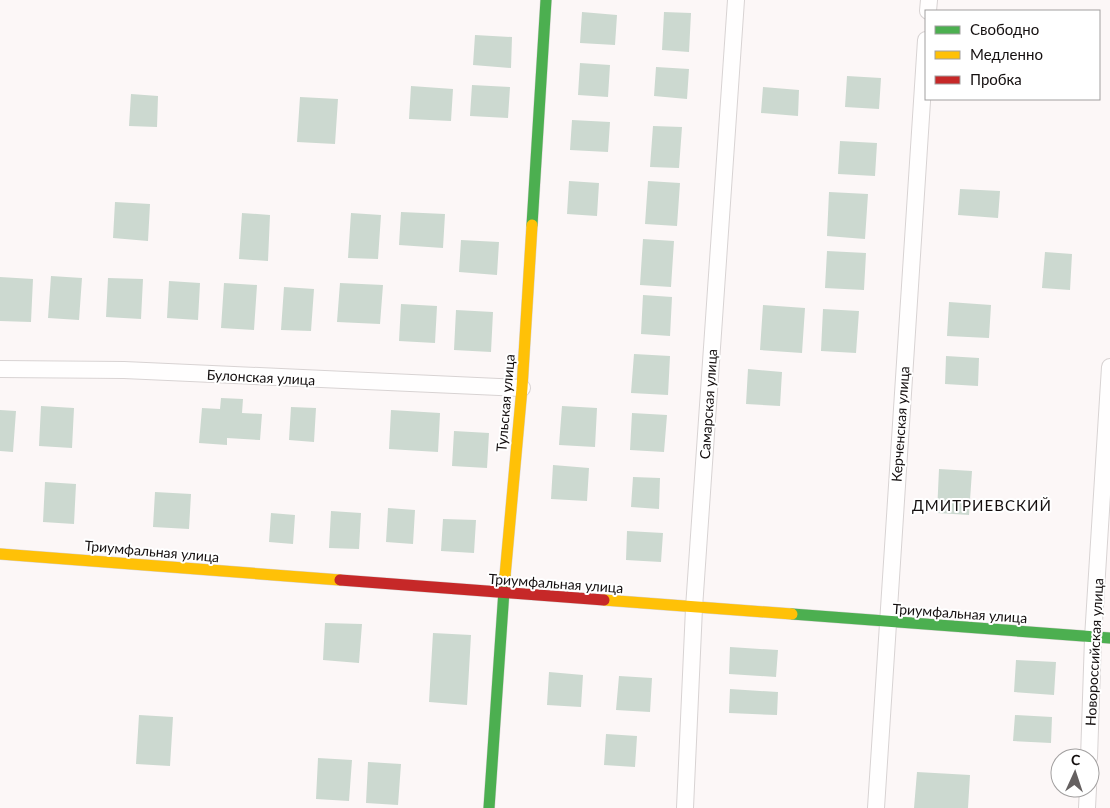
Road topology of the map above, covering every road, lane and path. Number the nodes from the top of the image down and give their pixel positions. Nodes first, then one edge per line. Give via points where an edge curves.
1 (546, 0) edge
2 (736, 0) edge
3 (925, 55) edge
4 (1110, 367) edge
5 (0, 369) edge
6 (522, 388) junction
7 (0, 554) edge
8 (503, 594) junction
9 (694, 608) junction
10 (886, 622) junction
11 (1093, 638) junction
12 (1110, 638) edge
13 (1089, 748) edge
14 (489, 808) edge
15 (685, 808) edge
16 (876, 808) edge

1 - 6 street, Тульская улица
2 - 9 street, Самарская улица
3 - 10 street, Керченская улица
4 - 11 street, Новороссийская улица
5 - 6 street, Булонская улица via 124,370
6 - 8 street, Тульская улица
7 - 8 street, Триумфальная улица
8 - 9 street, Триумфальная улица
8 - 14 street, Тульская улица
9 - 10 street, Триумфальная улица
9 - 15 street, Самарская улица
10 - 11 street, Триумфальная улица
10 - 16 street, Керченская улица
11 - 12 street, Триумфальная улица
11 - 13 street, Новороссийская улица

